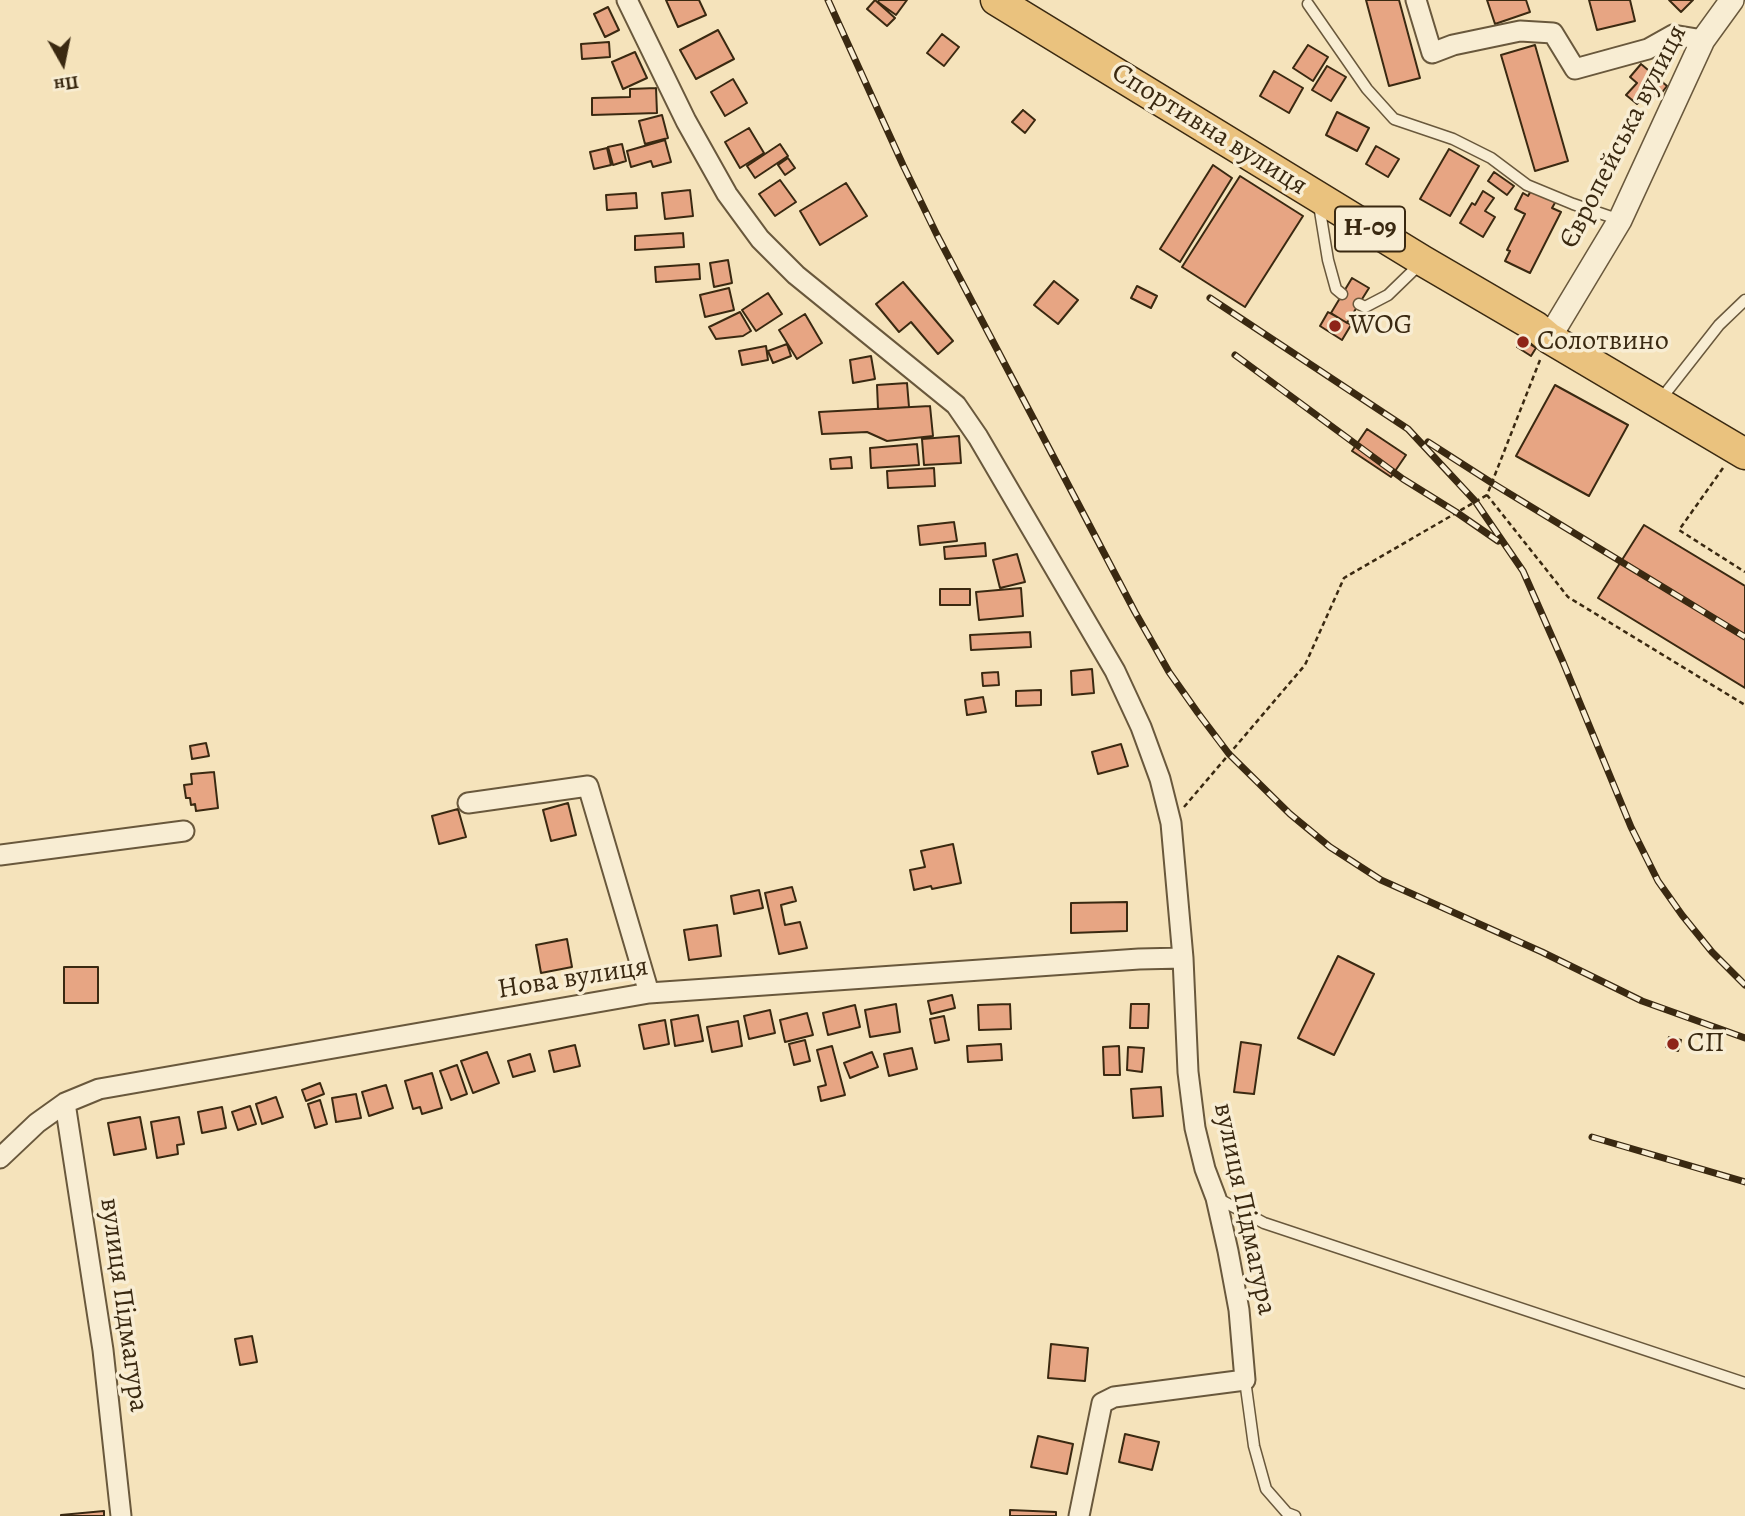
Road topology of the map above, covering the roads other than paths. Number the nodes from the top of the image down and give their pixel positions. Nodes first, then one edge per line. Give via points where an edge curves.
1 (627, 0) edge
2 (996, 0) edge
3 (1416, 0) edge
4 (1732, 0) edge
5 (1308, 4) dead end
6 (1703, 40) junction
7 (1318, 197) junction
8 (1620, 220) junction
9 (1423, 261) junction
10 (1342, 294) dead end
11 (1745, 300) edge
12 (1359, 304) dead end
13 (1549, 338) junction
14 (1658, 402) junction
15 (1741, 452) edge
16 (468, 803) dead end
17 (184, 831) dead end
18 (0, 855) edge
19 (1183, 958) junction
20 (649, 993) junction
21 (65, 1103) junction
22 (0, 1158) edge
23 (1216, 1198) junction
24 (1245, 1380) junction
25 (1745, 1383) edge
26 (121, 1516) edge
27 (1079, 1516) edge
28 (1295, 1516) edge

1 - 19 street, вулиця Підмагура via 727,194 760,239 796,275 956,405 1115,671 1141,727 1171,823
2 - 7 main road, Спортивна вулиця / Н-09
3 - 6 street via 1432,52 1520,32 1553,33 1575,69 1648,49 1673,34
4 - 6 street, Європейська вулиця
5 - 8 lane via 1367,89 1394,119 1453,139 1491,158 1528,185
6 - 8 street, Європейська вулиця
7 - 9 main road, Спортивна вулиця / Н-09
7 - 10 lane via 1328,260 1336,289
8 - 13 street, Європейська вулиця
9 - 12 lane via 1388,295 1365,307
9 - 13 main road, Спортивна вулиця / Н-09
11 - 14 lane via 1719,325
13 - 14 main road, Спортивна вулиця / Н-09
14 - 15 main road, Спортивна вулиця / Н-09
16 - 20 street via 589,786
17 - 18 street
19 - 20 street, Нова вулиця
19 - 23 street, вулиця Підмагура via 1195,1128
20 - 21 street, Нова вулиця via 99,1089
21 - 22 street, Нова вулиця
21 - 26 street, вулиця Підмагура via 103,1350
23 - 24 street, вулиця Підмагура via 1239,1310
23 - 25 lane via 1264,1223
24 - 27 street via 1114,1397 1102,1403
24 - 28 lane via 1254,1446 1266,1489

